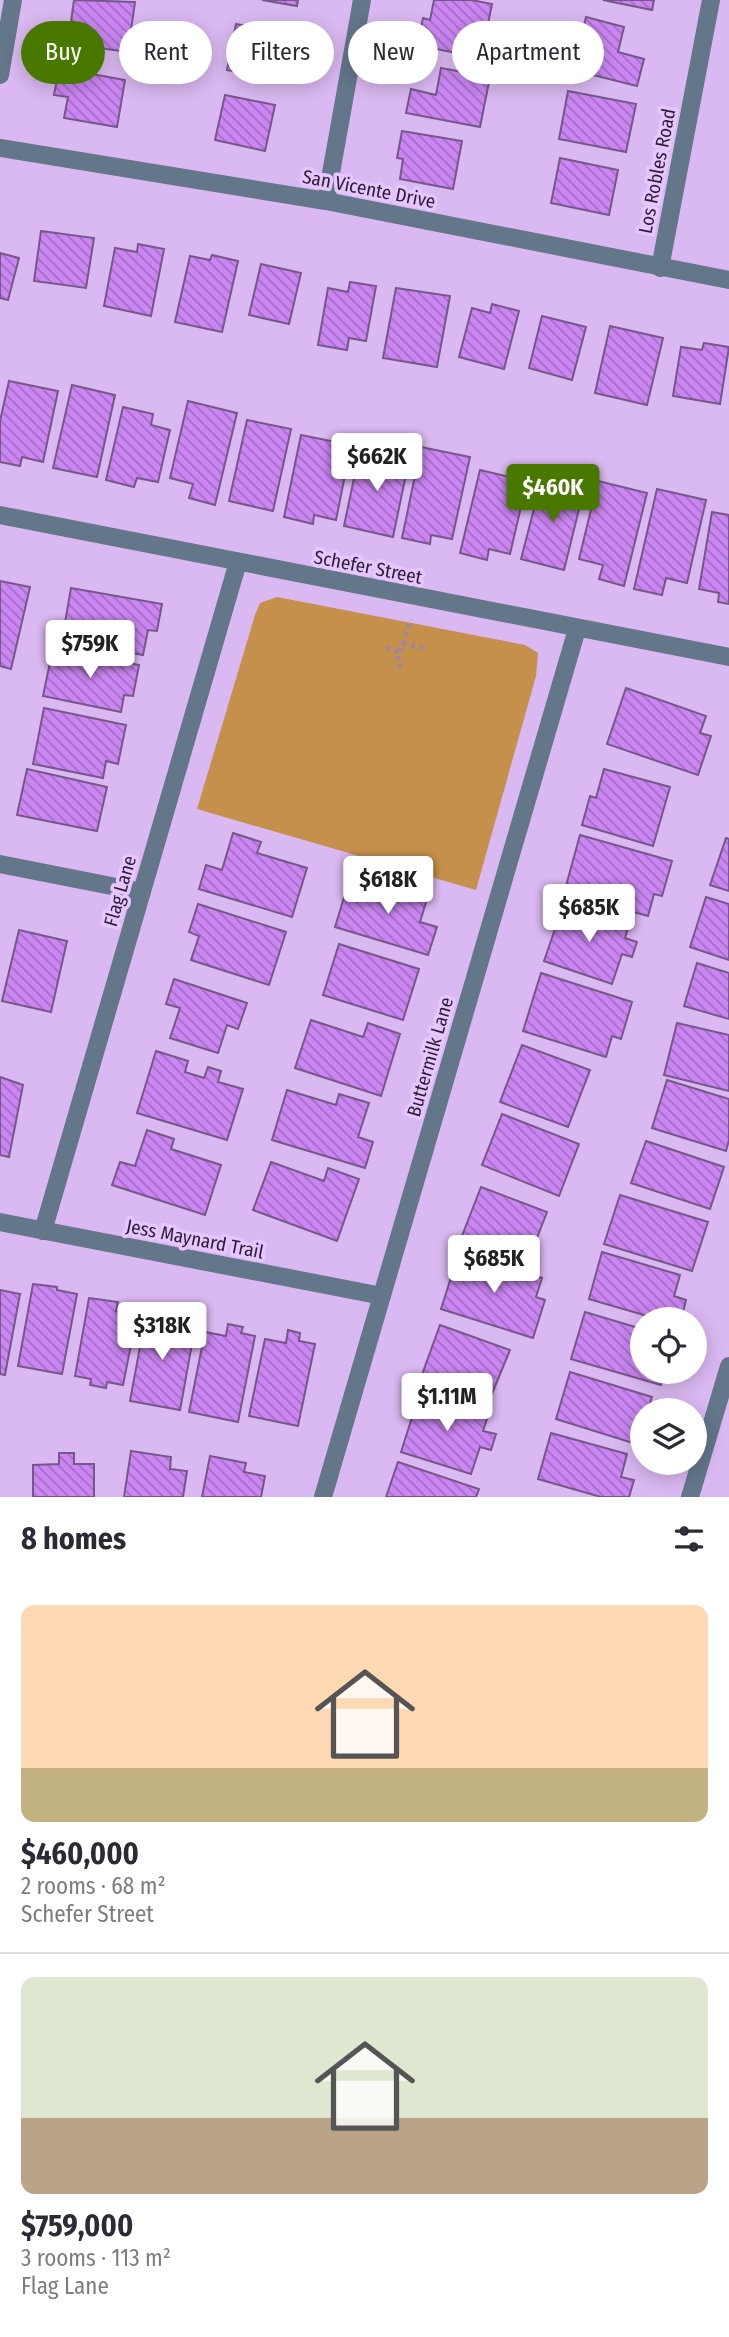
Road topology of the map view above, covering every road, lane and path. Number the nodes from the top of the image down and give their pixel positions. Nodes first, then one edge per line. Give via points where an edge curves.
1 (13, 0) edge
2 (362, 0) edge
3 (711, 0) edge
4 (0, 75) edge
5 (0, 148) edge
6 (326, 201) junction
7 (660, 268) junction
8 (729, 280) edge
9 (0, 515) edge
10 (238, 562) junction
11 (411, 618) dead end
12 (577, 629) junction
13 (403, 643) junction
14 (387, 648) dead end
15 (428, 649) dead end
16 (400, 652) junction
17 (729, 657) edge
18 (400, 668) dead end
19 (0, 864) edge
20 (142, 892) junction
21 (0, 1222) edge
22 (43, 1231) junction
23 (382, 1296) junction
24 (729, 1366) edge
25 (323, 1497) edge
26 (690, 1497) edge

1 - 4 street
2 - 6 street
3 - 7 street, Los Robles Road
5 - 6 street, San Vicente Drive
6 - 7 street, San Vicente Drive
7 - 8 street, San Vicente Drive
9 - 10 street, Schefer Street
10 - 12 street, Schefer Street
10 - 20 street, Flag Lane
11 - 13 path
12 - 17 street, Schefer Street
12 - 23 street, Buttermilk Lane
13 - 15 path
13 - 16 path
14 - 16 path
16 - 18 path
19 - 20 street
20 - 22 street, Flag Lane
21 - 22 street, Jess Maynard Trail
22 - 23 street, Jess Maynard Trail
23 - 25 street, Buttermilk Lane
24 - 26 street

